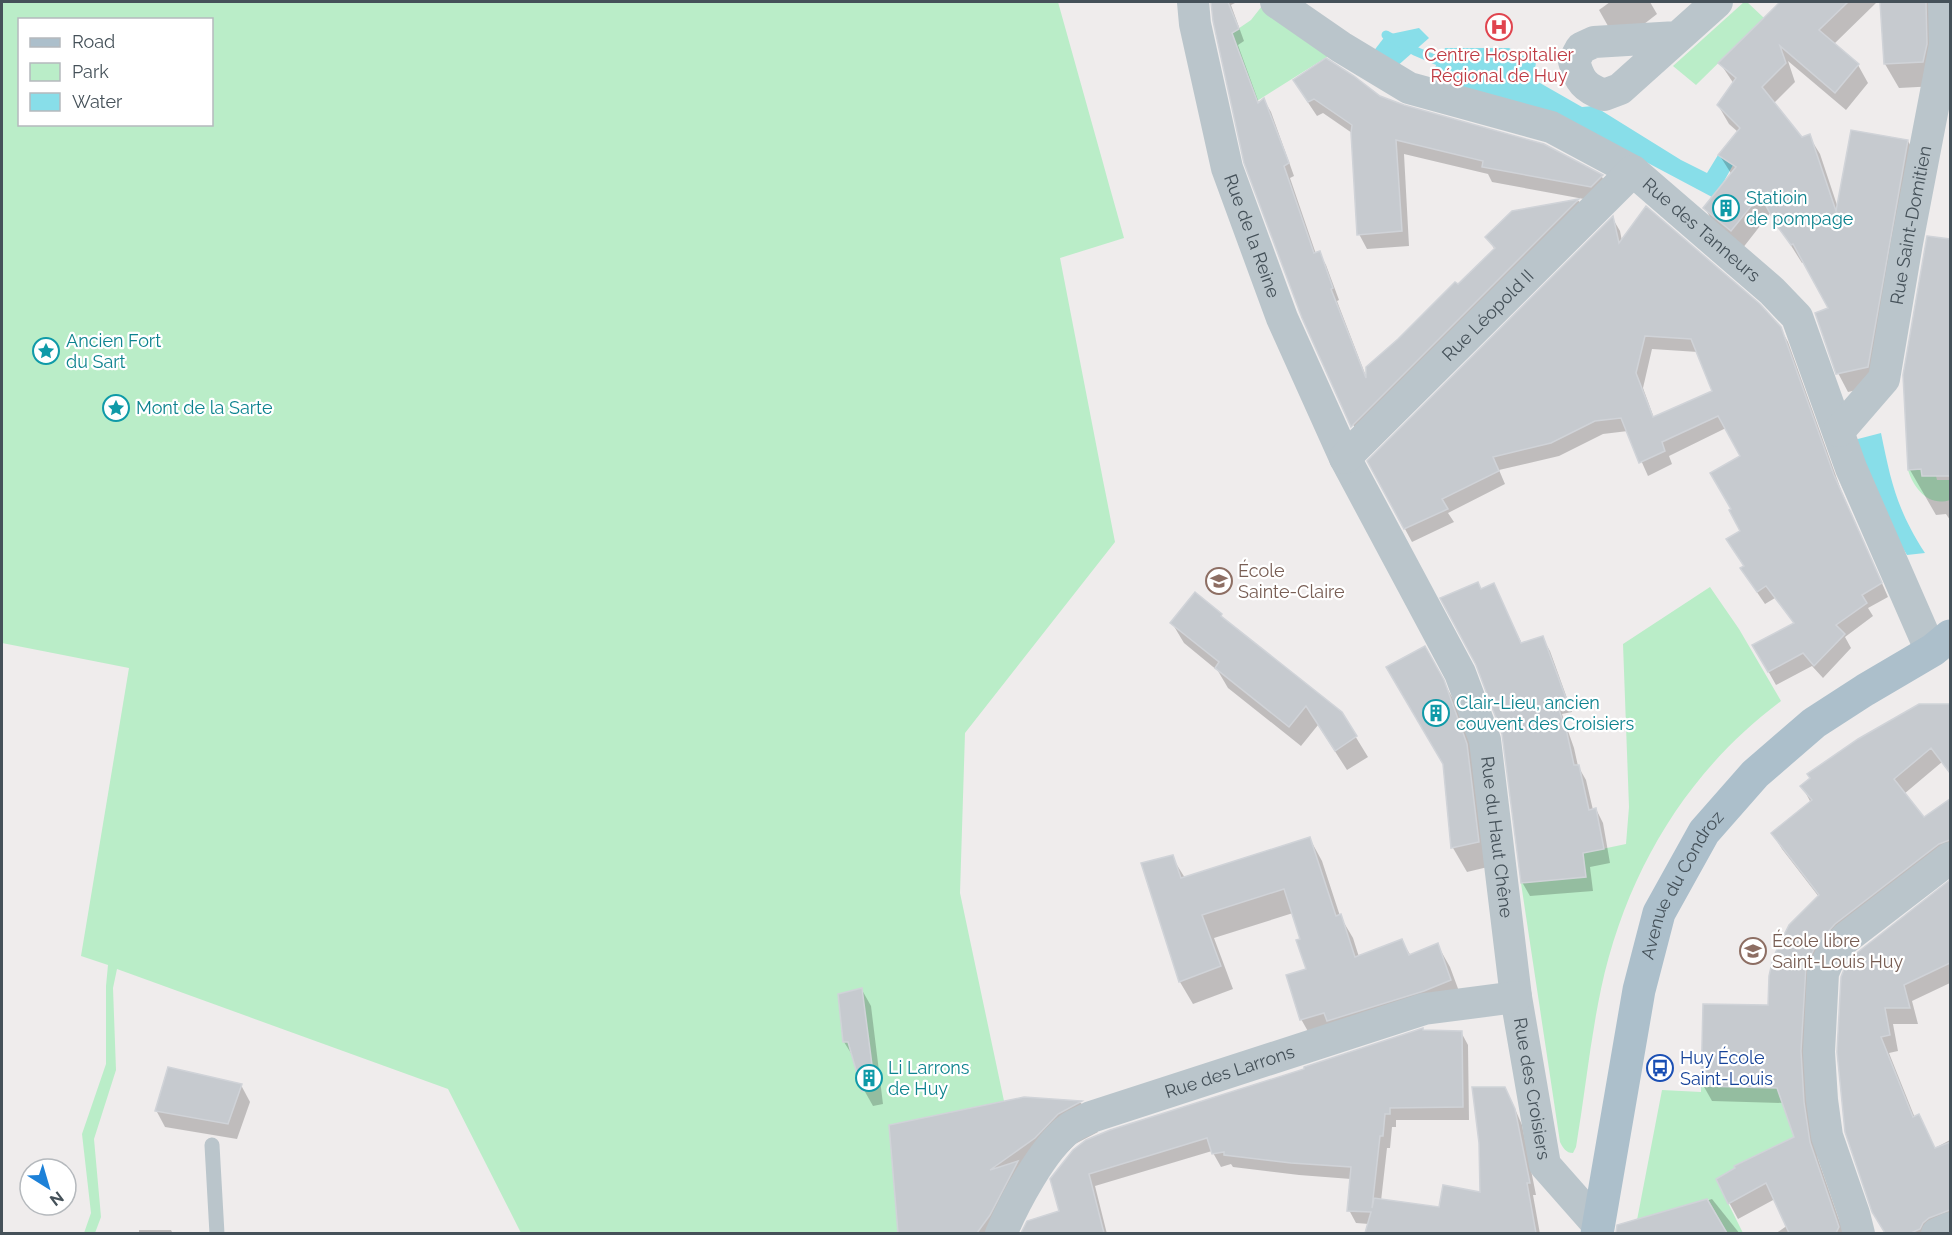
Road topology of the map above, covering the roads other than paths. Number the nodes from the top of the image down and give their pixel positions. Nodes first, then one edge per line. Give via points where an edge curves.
1 (1192, 2) edge
2 (1276, 2) edge
3 (1717, 2) edge
4 (1944, 2) edge
5 (1677, 37) dead end
6 (1633, 171) junction
7 (1839, 431) junction
8 (1345, 458) junction
9 (1944, 646) edge
10 (1950, 858) edge
11 (1516, 997) junction
12 (212, 1145) dead end
13 (1950, 1228) edge
14 (1598, 1229) edge
15 (217, 1233) edge
16 (1001, 1233) edge
17 (1859, 1233) edge
18 (1937, 1233) edge

1 - 8 street, Rue de la Reine via 1227,168 1282,318
2 - 6 street, Rue des Tanneurs via 1409,88 1551,127
3 - 5 street
4 - 7 street, Rue Saint-Domitien via 1945,45 1884,379
6 - 7 street, Rue des Tanneurs via 1742,264 1797,317
6 - 8 street, Rue Léopold II
7 - 9 street, Rue des Tanneurs via 1851,468 1927,642
8 - 11 street, Rue du Haut Chêne via 1460,673 1485,740
9 - 14 main road, Avenue du Condroz via 1814,723 1755,774 1704,832 1659,913 1653,935 1639,990
10 - 17 street via 1846,938 1832,952 1823,974 1819,1052 1827,1136
11 - 14 street, Rue des Croisiers via 1545,1165
11 - 16 street, Rue des Larrons via 1424,1009 1091,1117 1069,1129 1049,1151 1012,1208
12 - 15 lane
13 - 18 street

